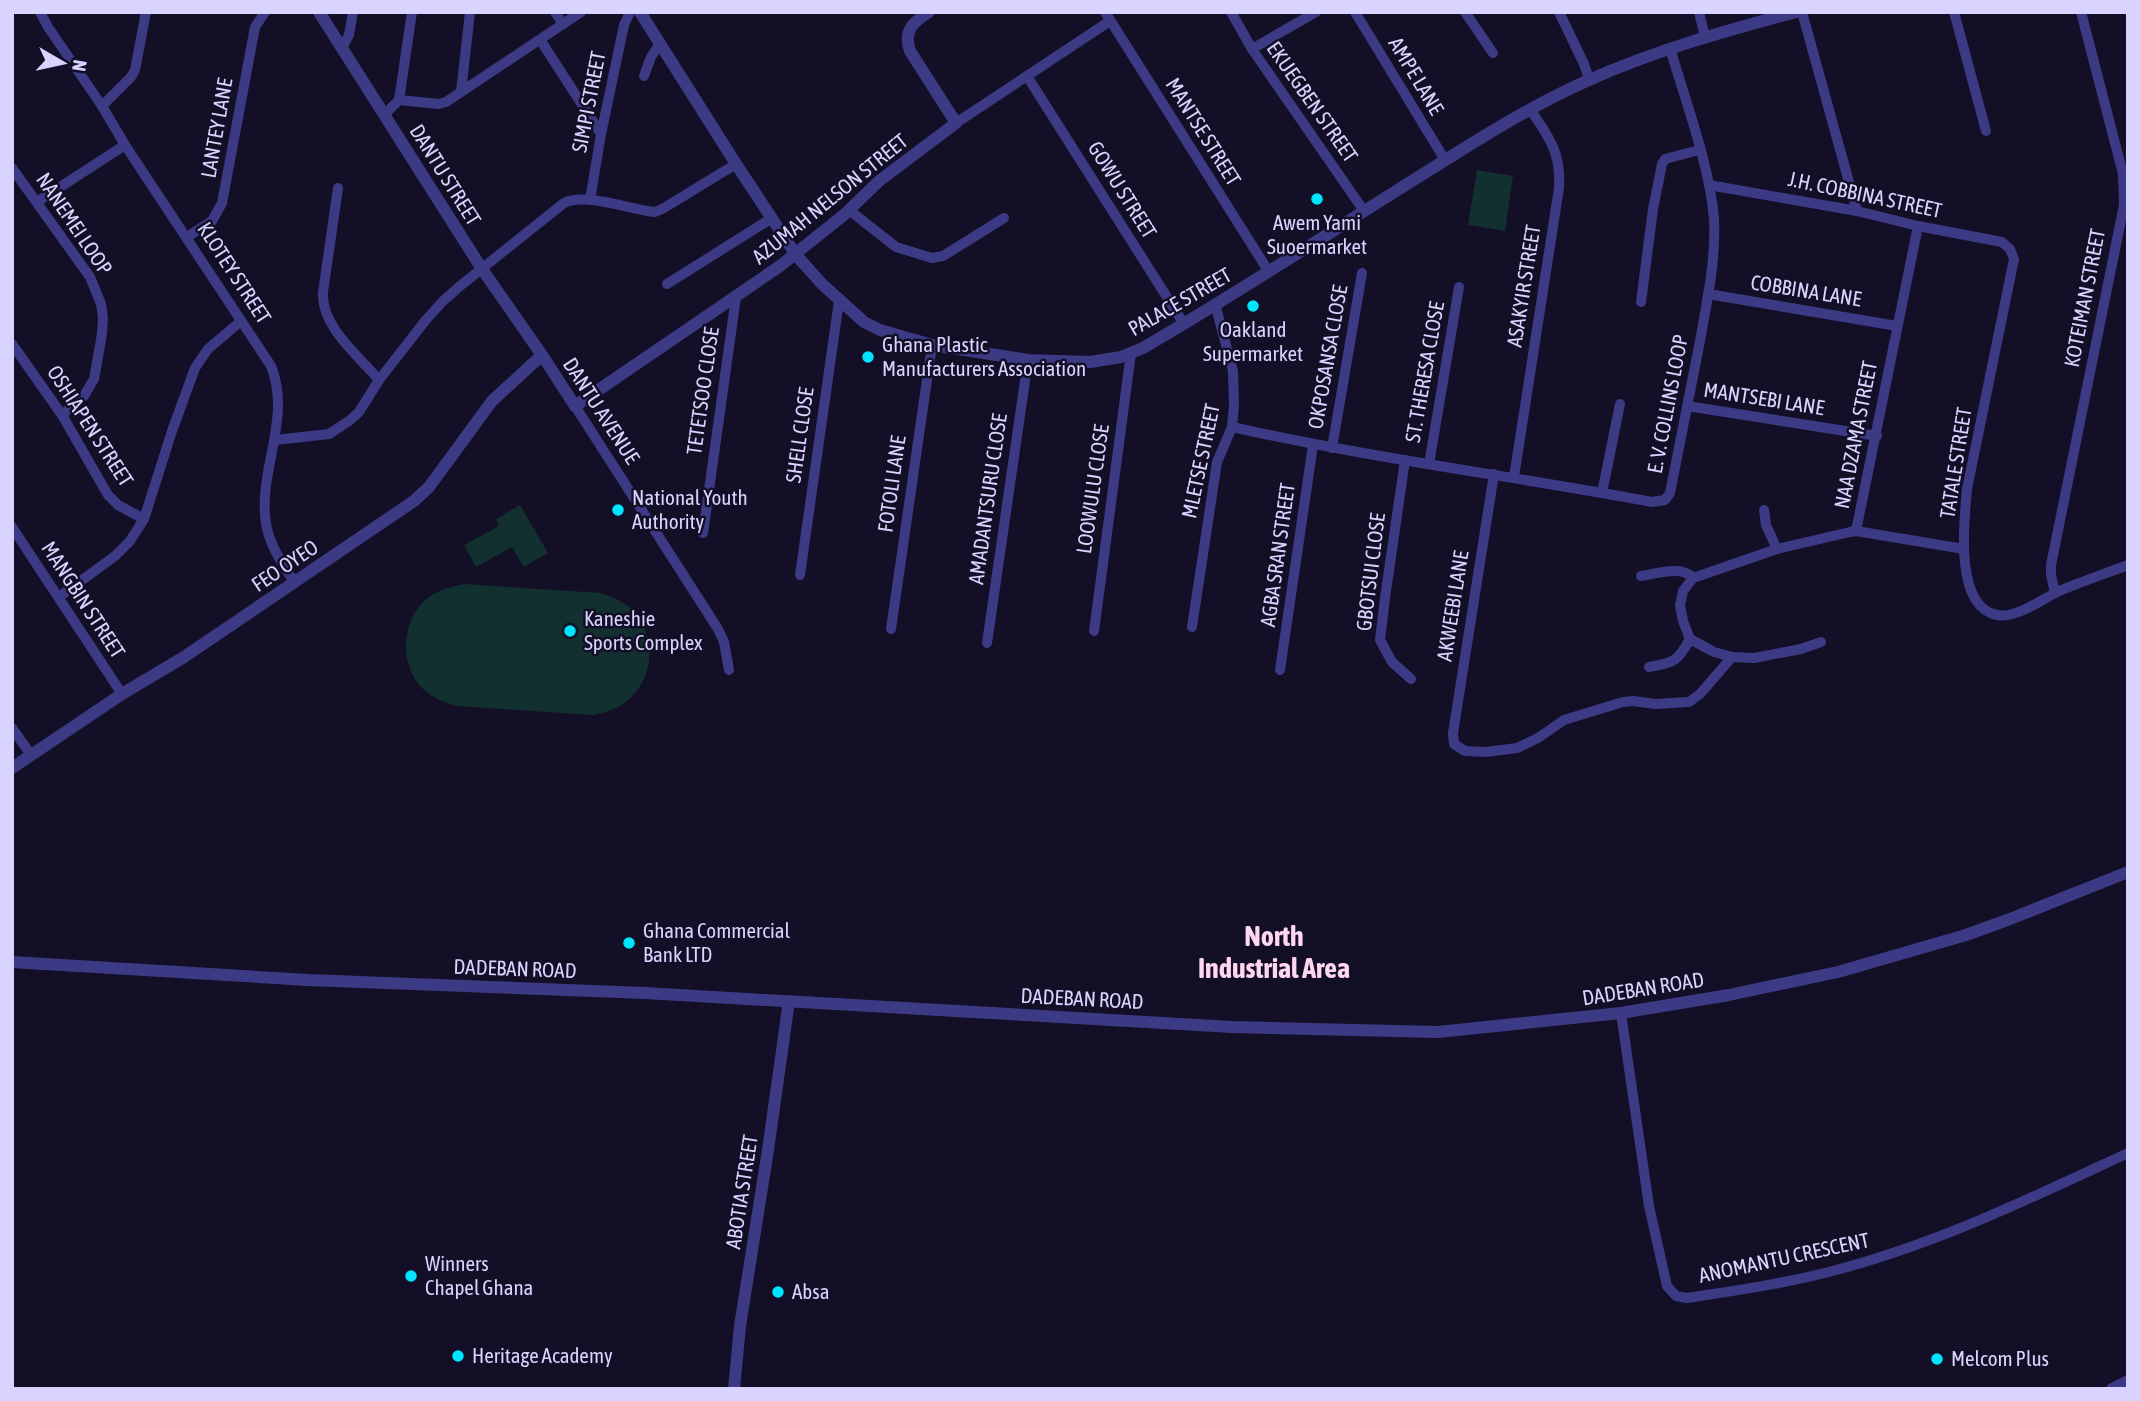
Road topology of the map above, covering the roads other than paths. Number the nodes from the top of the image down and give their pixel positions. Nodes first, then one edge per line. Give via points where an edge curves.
1 (40, 12) edge
2 (146, 12) edge
3 (265, 12) edge
4 (319, 12) edge
5 (353, 12) edge
6 (412, 12) edge
7 (470, 12) edge
8 (555, 12) edge
9 (581, 12) edge
10 (630, 12) edge
11 (640, 12) edge
12 (929, 12) edge
13 (1231, 12) edge
14 (1316, 12) edge
15 (1355, 12) edge
16 (1465, 12) edge
17 (1559, 12) edge
18 (1699, 12) edge
19 (1796, 12) edge
20 (1802, 12) edge
21 (1954, 12) edge
22 (2081, 12) edge
23 (915, 16) edge
24 (1107, 17) edge
25 (563, 24) junction
26 (1705, 37) junction
27 (541, 41) junction
28 (660, 44) junction
29 (342, 48) junction
30 (1670, 48) junction
31 (1252, 49) junction
32 (1493, 53) dead end
33 (644, 76) dead end
34 (1027, 76) junction
35 (1589, 79) junction
36 (461, 92) junction
37 (399, 100) junction
38 (102, 106) junction
39 (1530, 109) junction
40 (384, 115) junction
41 (956, 123) junction
42 (1986, 131) dead end
43 (601, 134) junction
44 (125, 145) junction
45 (1699, 150) junction
46 (1445, 160) junction
47 (736, 164) junction
48 (12, 168) edge
49 (1709, 185) junction
50 (338, 188) dead end
51 (590, 200) junction
52 (37, 202) junction
53 (849, 210) junction
54 (1364, 211) junction
55 (1857, 211) junction
56 (772, 218) junction
57 (1004, 218) dead end
58 (1919, 226) junction
59 (187, 237) junction
60 (2010, 249) joint
61 (796, 255) junction
62 (482, 269) junction
63 (1269, 272) junction
64 (1362, 273) dead end
65 (667, 284) dead end
66 (1459, 287) dead end
67 (1708, 295) junction
68 (736, 297) junction
69 (839, 301) junction
70 (1642, 302) dead end
71 (1215, 304) junction
72 (241, 321) junction
73 (1184, 324) junction
74 (1897, 326) junction
75 (12, 344) edge
76 (932, 345) junction
77 (1131, 353) junction
78 (542, 355) junction
79 (1028, 360) junction
80 (379, 380) junction
81 (1620, 404) dead end
82 (575, 406) junction
83 (1687, 406) junction
84 (62, 415) junction
85 (1232, 427) junction
86 (1877, 436) junction
87 (275, 440) junction
88 (1314, 445) junction
89 (1332, 448) junction
90 (1405, 460) junction
91 (1429, 464) junction
92 (1494, 474) junction
93 (1514, 477) junction
94 (1602, 493) junction
95 (1764, 510) dead end
96 (144, 519) junction
97 (12, 527) edge
98 (1856, 531) junction
99 (703, 533) dead end
100 (1777, 549) junction
101 (1964, 550) junction
102 (2128, 565) edge
103 (800, 575) dead end
104 (1641, 576) dead end
105 (1693, 578) junction
106 (295, 583) junction
107 (2055, 593) junction
108 (59, 597) junction
109 (1192, 627) dead end
110 (891, 629) dead end
111 (1094, 631) dead end
112 (1690, 639) junction
113 (1821, 642) dead end
114 (987, 643) dead end
115 (1732, 657) junction
116 (1649, 667) dead end
117 (729, 670) dead end
118 (1280, 670) dead end
119 (1411, 679) dead end
120 (122, 694) junction
121 (12, 728) edge
122 (31, 755) junction
123 (12, 768) edge
124 (2128, 872) edge
125 (12, 962) edge
126 (789, 1001) junction
127 (1621, 1013) junction
128 (2128, 1153) edge
129 (2128, 1381) edge
130 (734, 1389) edge
131 (2112, 1389) edge

1 - 38 street, KLOTEY STREET
2 - 38 street via 135,70
3 - 59 street, LANTEY LANE via 255,27 222,203 212,221
4 - 29 street, DANTU STREET
5 - 29 street
6 - 37 street
7 - 36 street
8 - 25 street
9 - 25 street
10 - 43 street, SIMPI STREET
11 - 28 street, PALACE STREET
12 - 23 street
13 - 31 street, EKUEGBEN STREET
14 - 31 street
15 - 46 street, AMPE LANE
16 - 32 street
17 - 35 street
18 - 26 street
19 - 26 street, PALACE STREET
20 - 55 street
21 - 42 street
22 - 107 street, KOTEIMAN STREET via 2125,189 2051,565
23 - 41 street via 908,32 909,51
24 - 34 street, AZUMAH NELSON STREET
24 - 63 street, MANTSE STREET
25 - 27 street
26 - 30 street, PALACE STREET
27 - 36 street
27 - 43 street
28 - 33 street
28 - 47 street, PALACE STREET
29 - 40 street, DANTU STREET
30 - 35 street, PALACE STREET
30 - 45 street, E. V. COLLINS LOOP
31 - 54 street, EKUEGBEN STREET
34 - 41 street, AZUMAH NELSON STREET
34 - 73 street, GOWU STREET
35 - 39 street, PALACE STREET
36 - 37 street via 441,104
37 - 40 street
38 - 44 street, KLOTEY STREET
39 - 46 street, PALACE STREET
39 - 93 street, ASAKYIR STREET via 1555,147 1560,169
40 - 62 street, DANTU STREET
41 - 53 street, AZUMAH NELSON STREET via 879,181
43 - 51 street, SIMPI STREET
44 - 52 street
44 - 59 street, KLOTEY STREET
45 - 49 street, E. V. COLLINS LOOP
45 - 70 street via 1671,156 1662,164
46 - 54 street, PALACE STREET
47 - 51 street via 658,211
47 - 56 street, PALACE STREET
48 - 52 street, NANEMEI LOOP
49 - 55 street, J.H. COBBINA STREET
49 - 67 street, E. V. COLLINS LOOP via 1714,244
50 - 80 street via 324,309 330,324
51 - 62 street via 564,203
52 - 84 street, NANEMEI LOOP via 90,277 102,311 94,379 84,396
53 - 57 street via 892,244 935,258
53 - 61 street, AZUMAH NELSON STREET
54 - 63 street, PALACE STREET
55 - 58 street, J.H. COBBINA STREET
56 - 61 street, PALACE STREET
56 - 65 street
58 - 60 street, J.H. COBBINA STREET via 2002,242
58 - 74 street, NAA DZAMA STREET
59 - 72 street, KLOTEY STREET
60 - 101 street, TATALE STREET via 2014,259 1967,489
61 - 68 street, AZUMAH NELSON STREET
61 - 69 street, PALACE STREET
62 - 78 street, DANTU STREET
62 - 80 street via 425,321
63 - 71 street, PALACE STREET
64 - 89 street, OKPOSANSA CLOSE
66 - 91 street, ST. THERESA CLOSE
67 - 74 street, COBBINA LANE
67 - 83 street, E. V. COLLINS LOOP
68 - 82 street, AZUMAH NELSON STREET
68 - 99 street, TETETSOO CLOSE
69 - 76 street, PALACE STREET via 874,328
69 - 103 street, SHELL CLOSE
71 - 73 street, PALACE STREET
71 - 85 street, MLETSE STREET via 1233,371
72 - 87 street, KLOTEY STREET via 275,377
72 - 96 street via 208,349 195,368
73 - 77 street, PALACE STREET
74 - 86 street, NAA DZAMA STREET
75 - 84 street, OSHIAPEN STREET
76 - 79 street, PALACE STREET
76 - 110 street, FOTOLI LANE
77 - 79 street, PALACE STREET via 1085,362
77 - 111 street, LOOWULU CLOSE
78 - 82 street, DANTU AVENUE
78 - 106 street, FEO OYEO via 492,401 422,494
79 - 114 street, AMADANTSURU CLOSE
80 - 87 street via 359,412 329,434
81 - 94 street
82 - 117 street, DANTU AVENUE via 718,628
83 - 86 street, MANTSEBI LANE
83 - 94 street, E. V. COLLINS LOOP via 1665,500
84 - 96 street, OSHIAPEN STREET via 108,495
85 - 88 street, E. V. COLLINS LOOP
85 - 109 street, MLETSE STREET via 1217,463
86 - 98 street, NAA DZAMA STREET
87 - 106 street, KLOTEY STREET via 265,515 271,541
88 - 89 street, E. V. COLLINS LOOP
88 - 118 street, AGBA SRAN STREET
89 - 90 street, E. V. COLLINS LOOP
90 - 91 street, E. V. COLLINS LOOP
90 - 119 street, GBOTSUI CLOSE via 1380,640 1392,662
91 - 92 street, E. V. COLLINS LOOP
92 - 93 street, E. V. COLLINS LOOP
92 - 115 street, AKWEEBI LANE via 1454,744 1465,751 1517,748 1564,720 1608,705 1689,702
93 - 94 street, E. V. COLLINS LOOP
95 - 100 street
96 - 108 street via 127,545
97 - 108 street, MANGBIN STREET
98 - 100 street, NAA DZAMA STREET
98 - 101 street
100 - 105 street, NAA DZAMA STREET
101 - 107 street, TATALE STREET via 1973,598 1984,610 1999,616 2023,610
102 - 107 street, TATALE STREET
104 - 105 street via 1677,571
105 - 112 street via 1680,604
106 - 120 street, FEO OYEO
108 - 120 street, MANGBIN STREET
112 - 115 street
112 - 116 street via 1677,659
113 - 115 street via 1775,655
120 - 122 street, FEO OYEO
121 - 122 street
122 - 123 street, FEO OYEO
124 - 127 street, DADEBAN ROAD via 1966,935 1838,972
125 - 126 street, DADEBAN ROAD
126 - 127 street, DADEBAN ROAD via 1232,1027 1438,1032
126 - 130 street, ABOTIA STREET
127 - 128 street, ANOMANTU CRESCENT via 1649,1206 1667,1286 1676,1296 1687,1298 1839,1270 1952,1233
129 - 131 street

